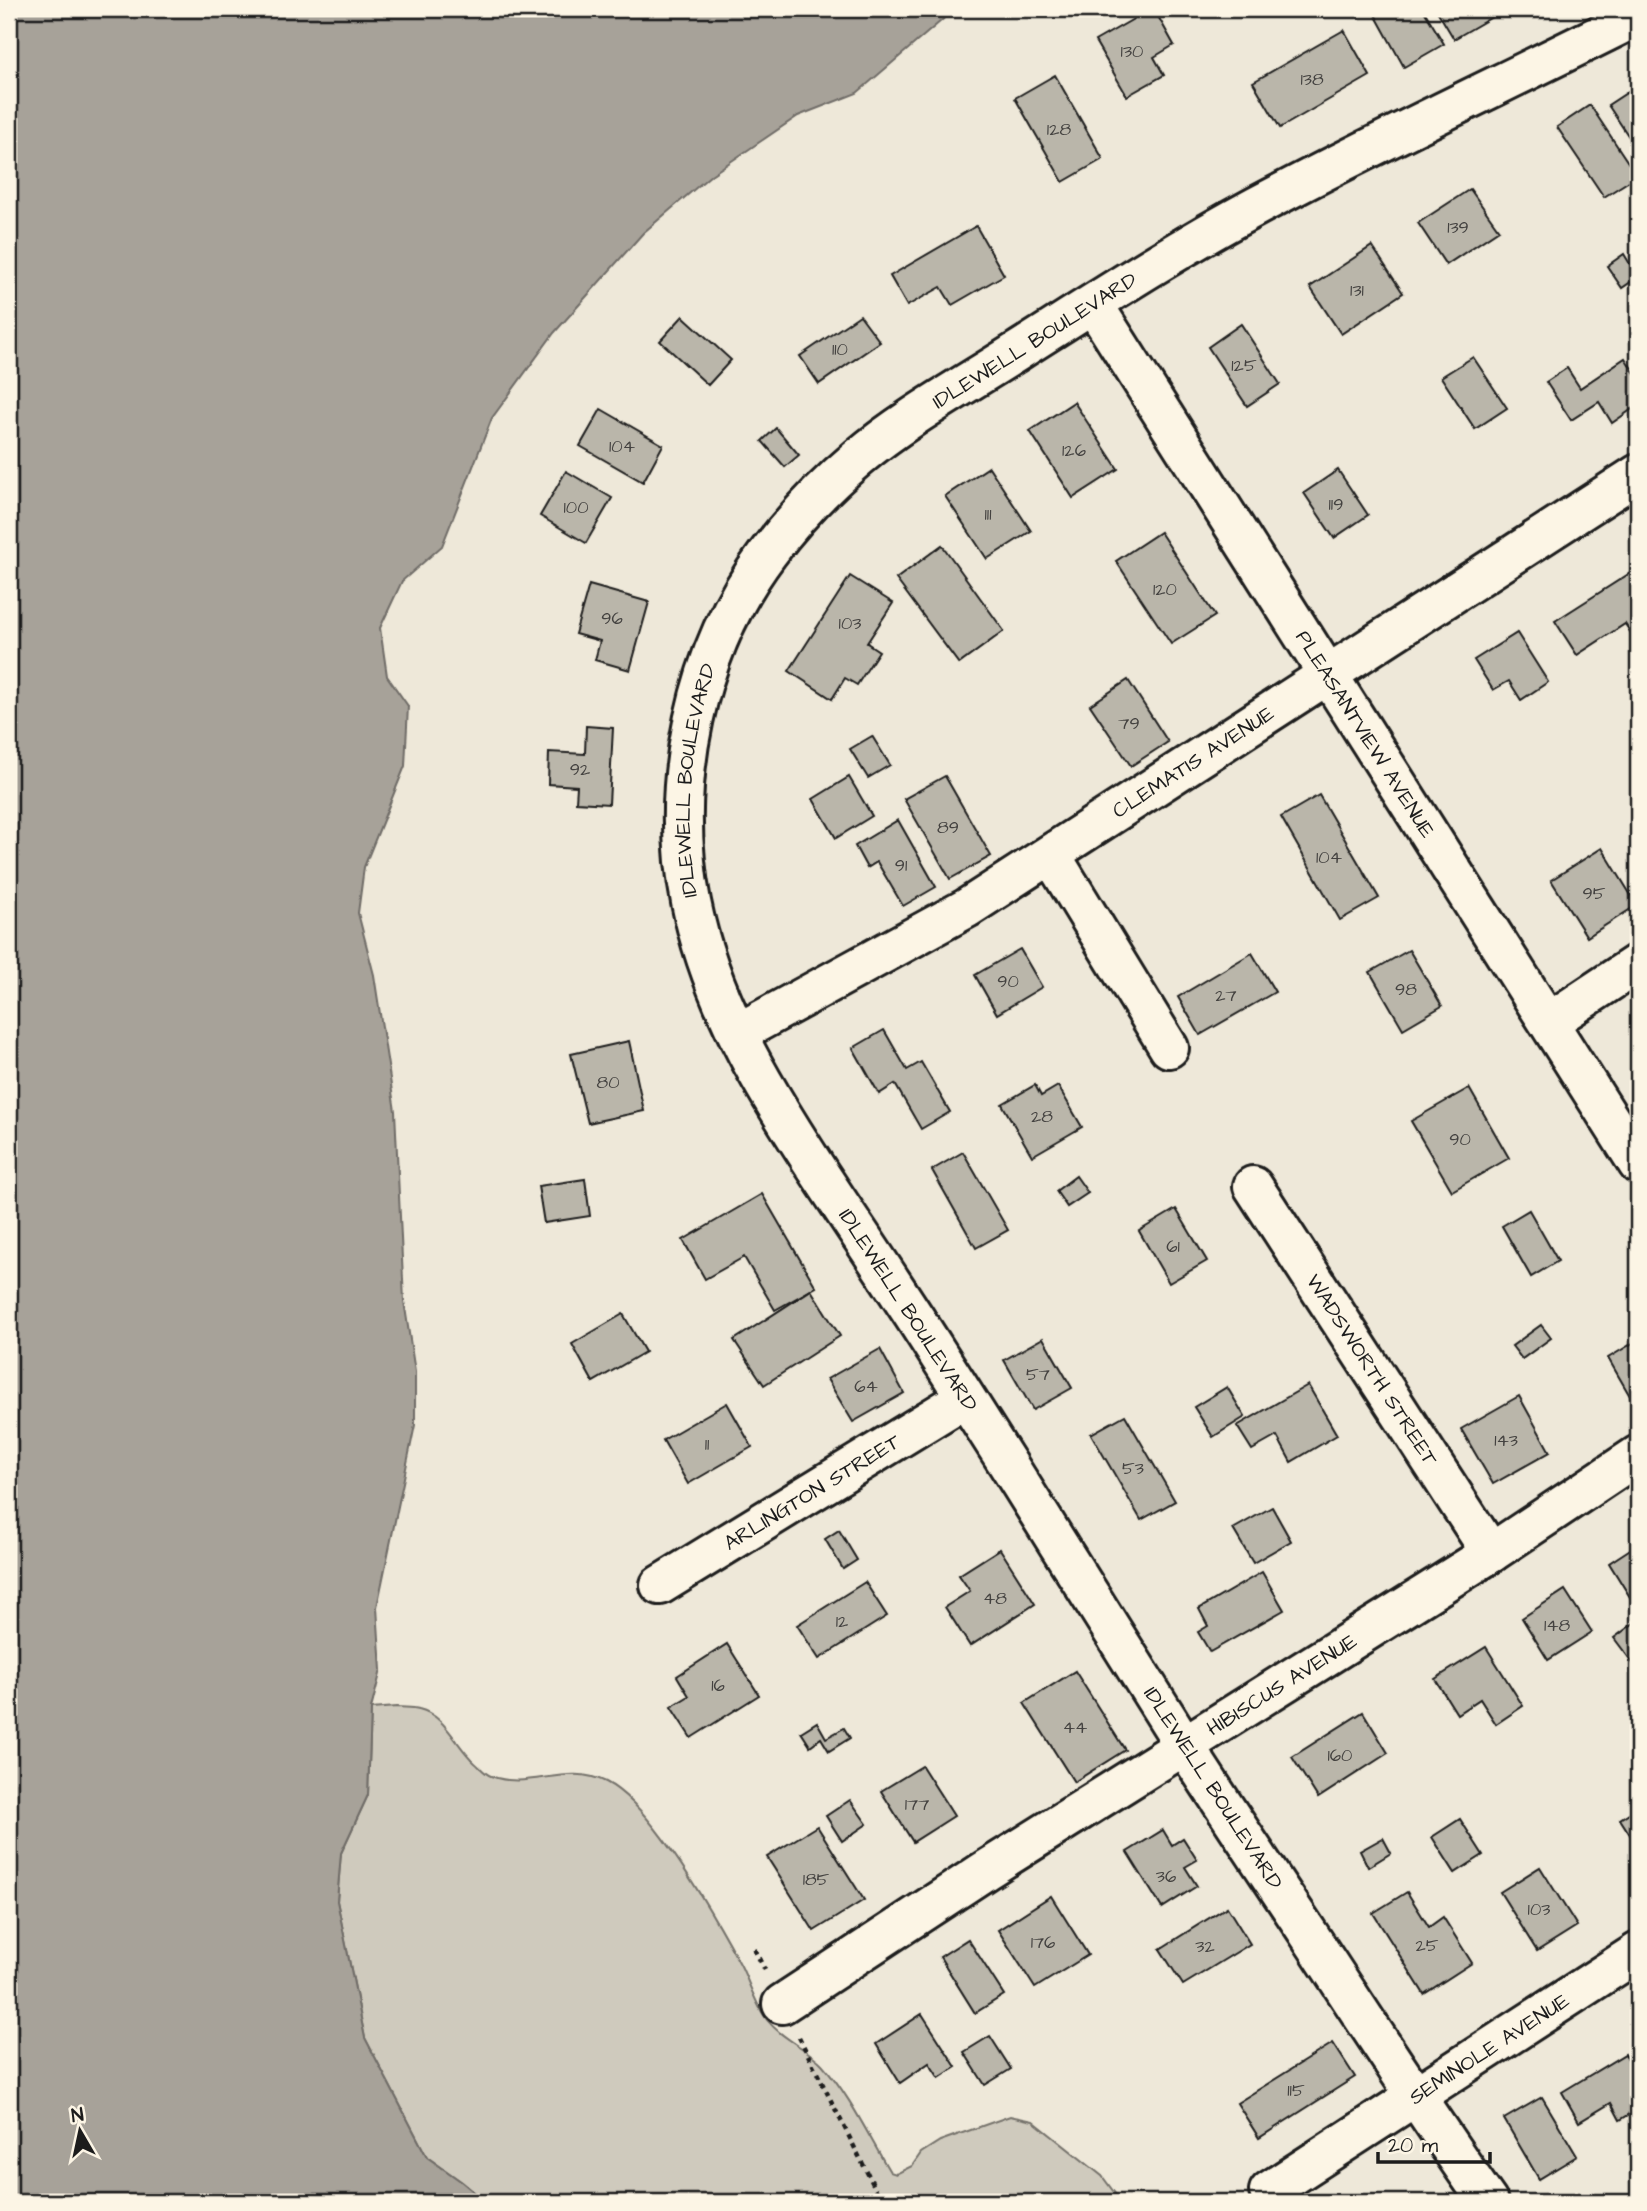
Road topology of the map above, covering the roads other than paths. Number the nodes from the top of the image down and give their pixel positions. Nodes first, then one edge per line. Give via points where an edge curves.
1 (1638, 16) edge
2 (1093, 304) junction
3 (1638, 474) edge
4 (1328, 674) junction
5 (1051, 855) junction
6 (1638, 963) edge
7 (1549, 1022) junction
8 (738, 1033) junction
9 (1169, 1048) dead end
10 (1638, 1164) edge
11 (1253, 1186) dead end
12 (965, 1398) junction
13 (1638, 1455) edge
14 (1491, 1553) junction
15 (660, 1585) dead end
16 (1185, 1746) junction
17 (1638, 1952) edge
18 (782, 2004) road end
19 (1416, 2096) junction
20 (1269, 2190) dead end
21 (1488, 2202) edge

1 - 2 street, IDLEWELL BOULEVARD via 1255,207
2 - 4 street, PLEASANTVIEW AVENUE
2 - 8 street, IDLEWELL BOULEVARD via 858,457 780,538 740,595 701,692 688,749 683,810 691,904 710,970
3 - 4 street, CLEMATIS AVENUE
4 - 5 street, CLEMATIS AVENUE
4 - 7 street, PLEASANTVIEW AVENUE
5 - 8 street, CLEMATIS AVENUE via 941,923
5 - 9 street
6 - 7 street
7 - 10 street, PLEASANTVIEW AVENUE
8 - 12 street, IDLEWELL BOULEVARD via 769,1095
11 - 14 street, WADSWORTH STREET
12 - 15 street, ARLINGTON STREET
12 - 16 street, IDLEWELL BOULEVARD
13 - 14 street, HIBISCUS AVENUE
14 - 16 street, HIBISCUS AVENUE
16 - 18 street, HIBISCUS AVENUE
16 - 19 street, IDLEWELL BOULEVARD
17 - 19 street, SEMINOLE AVENUE
19 - 20 street, SEMINOLE AVENUE
19 - 21 street, IDLEWELL BOULEVARD

